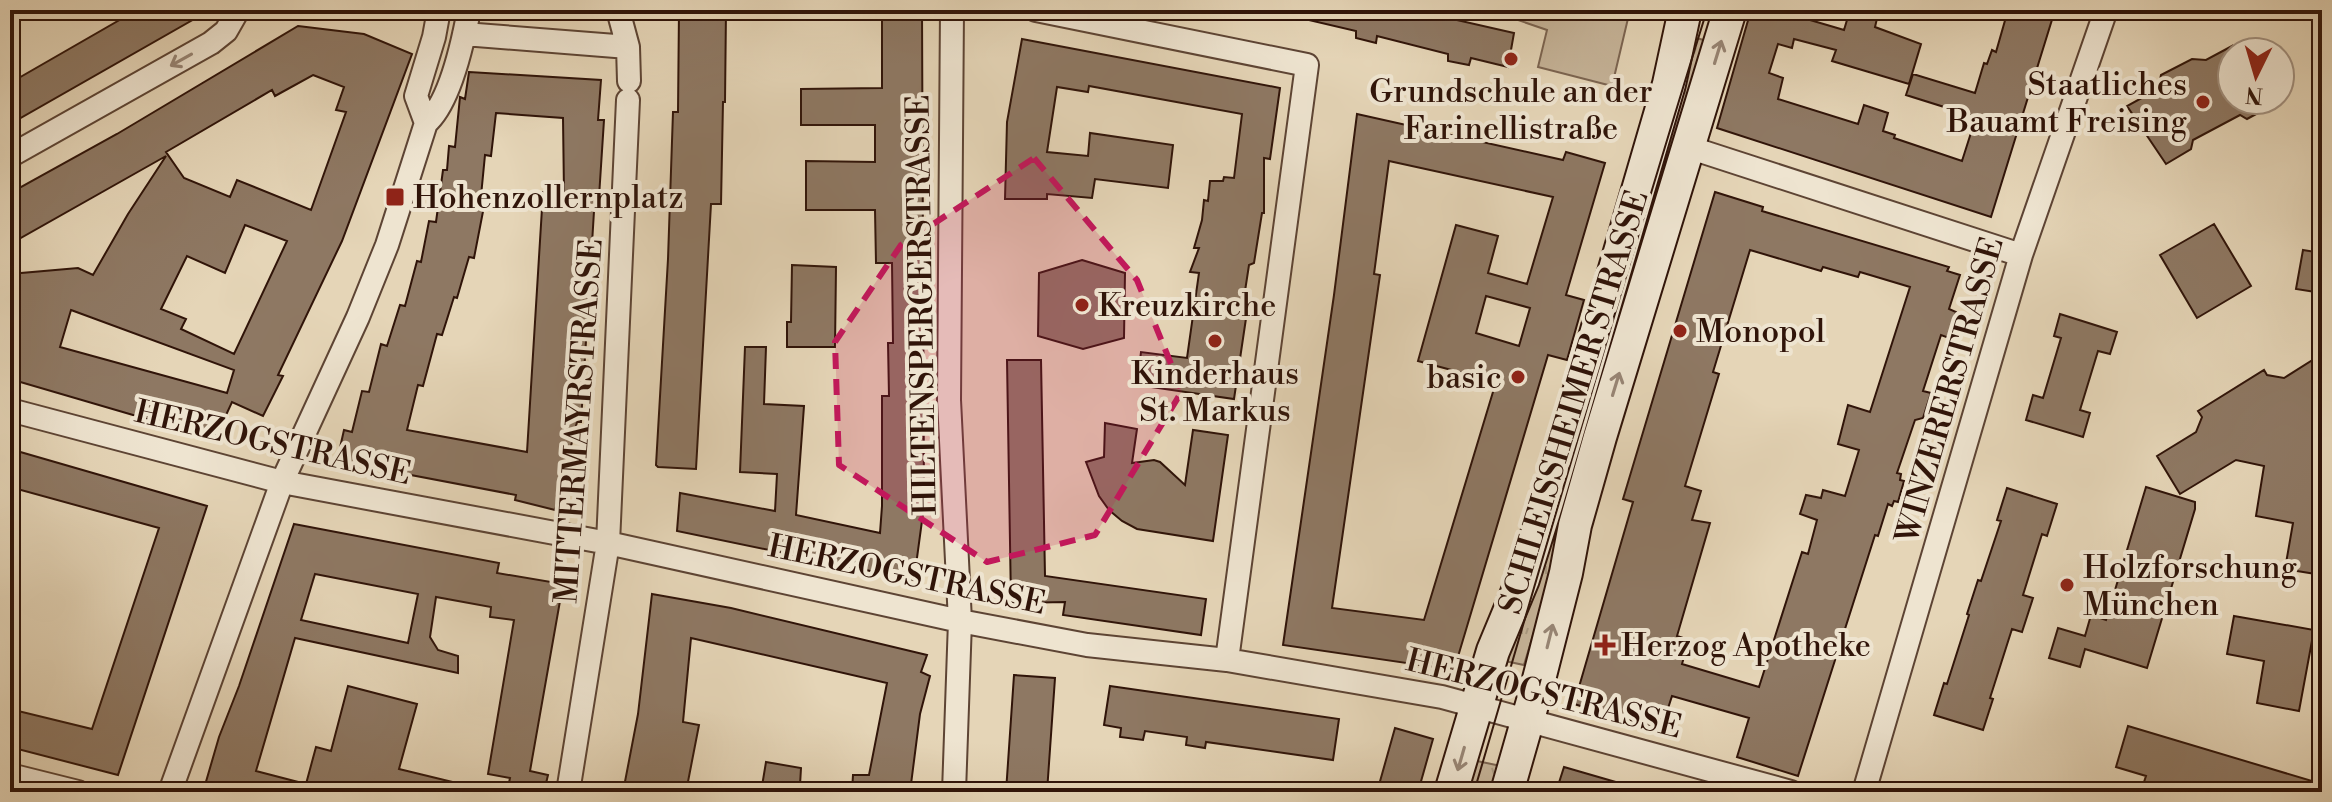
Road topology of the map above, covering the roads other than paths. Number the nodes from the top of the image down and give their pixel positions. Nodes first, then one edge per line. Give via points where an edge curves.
1 (238, 10) edge
2 (439, 10) edge
3 (618, 10) edge
4 (952, 10) edge
5 (1036, 10) edge
6 (1685, 10) edge
7 (1730, 10) edge
8 (2106, 10) edge
9 (464, 16) edge
10 (628, 47) junction
11 (426, 123) junction
12 (1688, 147) junction
13 (10, 156) edge
14 (2021, 255) junction
15 (10, 410) edge
16 (282, 482) junction
17 (608, 543) junction
18 (960, 621) junction
19 (1227, 660) junction
20 (1476, 706) junction
21 (1528, 719) junction
22 (10, 775) edge
23 (78, 792) edge
24 (170, 792) edge
25 (568, 792) edge
26 (954, 792) edge
27 (1451, 792) edge
28 (1507, 792) edge
29 (1791, 792) edge
30 (1864, 792) edge

1 -> 13 street via 226,31 211,43
2 - 11 street via 416,96
3 - 10 street
4 - 18 street, HILTENSPERGERSTRASSE via 949,400
5 - 19 street via 1307,65
6 - 20 main road, SCHLEISSHEIMER STRASSE via 1669,84 1547,502
12 -> 7 main road, SCHLEISSHEIMER STRASSE
8 - 14 street, WINZERERSTRASSE
9 - 10 street
9 - 11 street via 437,114
10 - 17 street, MITTERMAYRSTRASSE
11 - 16 street via 380,263
12 - 14 street
21 -> 12 main road, SCHLEISSHEIMER STRASSE via 1575,525
14 - 30 street, WINZERERSTRASSE
15 - 16 street, HERZOGSTRASSE
16 - 17 street, HERZOGSTRASSE
16 - 24 street
17 - 18 street, HERZOGSTRASSE
17 - 25 street, MITTERMAYRSTRASSE
18 - 19 street, HERZOGSTRASSE via 1087,645
18 - 26 street, HILTENSPERGERSTRASSE
19 - 20 street, HERZOGSTRASSE
20 - 21 street, HERZOGSTRASSE
20 -> 27 main road, SCHLEISSHEIMER STRASSE
21 - 28 main road, SCHLEISSHEIMER STRASSE
21 - 29 street, HERZOGSTRASSE
22 - 23 street

